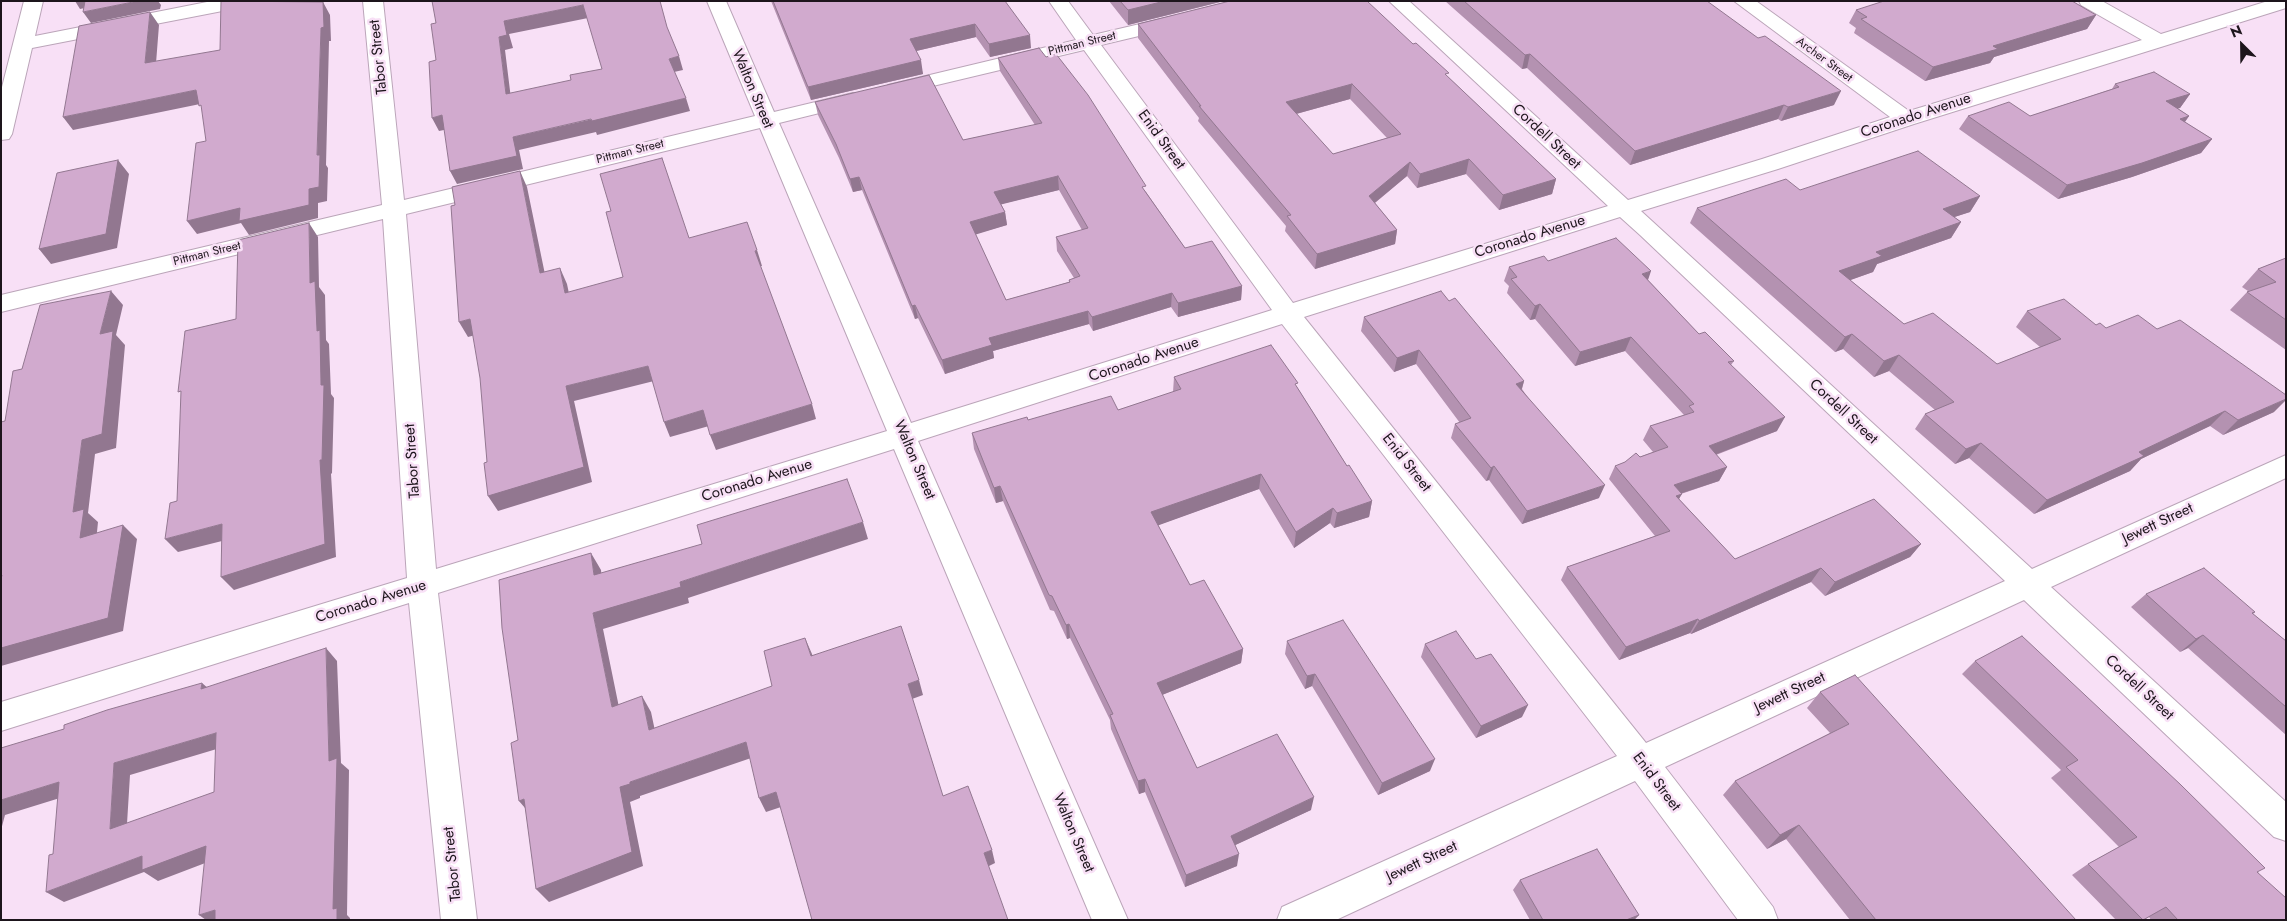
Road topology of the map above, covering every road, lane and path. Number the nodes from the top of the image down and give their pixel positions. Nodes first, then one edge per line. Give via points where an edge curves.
1 (34, 1) edge
2 (243, 1) edge
3 (373, 1) edge
4 (716, 1) edge
5 (1058, 1) edge
6 (1398, 1) edge
7 (1743, 1) edge
8 (2088, 1) edge
9 (2286, 2) edge
10 (1192, 17) edge
11 (2158, 41) junction
12 (1089, 42) junction
13 (23, 44) junction
14 (7, 82) edge
15 (1906, 118) junction
16 (766, 120) junction
17 (1, 134) edge
18 (1625, 208) junction
19 (394, 209) junction
20 (1, 304) edge
21 (1288, 314) junction
22 (903, 436) junction
23 (2286, 466) edge
24 (2028, 584) junction
25 (422, 586) junction
26 (1, 717) edge
27 (1641, 762) junction
28 (2286, 825) edge
29 (459, 920) edge
30 (1110, 920) edge
31 (1295, 920) edge
32 (1760, 920) edge

1 - 13 street
2 - 13 street
3 - 19 street, Tabor Street
4 - 16 street, Walton Street
5 - 12 street, Enid Street
6 - 18 street, Cordell Street
7 - 15 street, Archer Street
8 - 11 street
9 - 11 street, Coronado Avenue
10 - 12 street, Pittman Street
11 - 15 street, Coronado Avenue
12 - 16 street, Pittman Street
12 - 21 street, Enid Street
13 - 14 street
14 - 17 street
15 - 18 street, Coronado Avenue
16 - 19 street, Pittman Street
16 - 22 street, Walton Street
18 - 21 street, Coronado Avenue
18 - 24 street, Cordell Street
19 - 20 street, Pittman Street
19 - 25 street, Tabor Street
21 - 22 street, Coronado Avenue
21 - 27 street, Enid Street
22 - 25 street, Coronado Avenue
22 - 30 street, Walton Street
23 - 24 street, Jewett Street
24 - 27 street, Jewett Street
24 - 28 street, Cordell Street
25 - 26 street, Coronado Avenue
25 - 29 street, Tabor Street
27 - 31 street, Jewett Street
27 - 32 street, Enid Street

